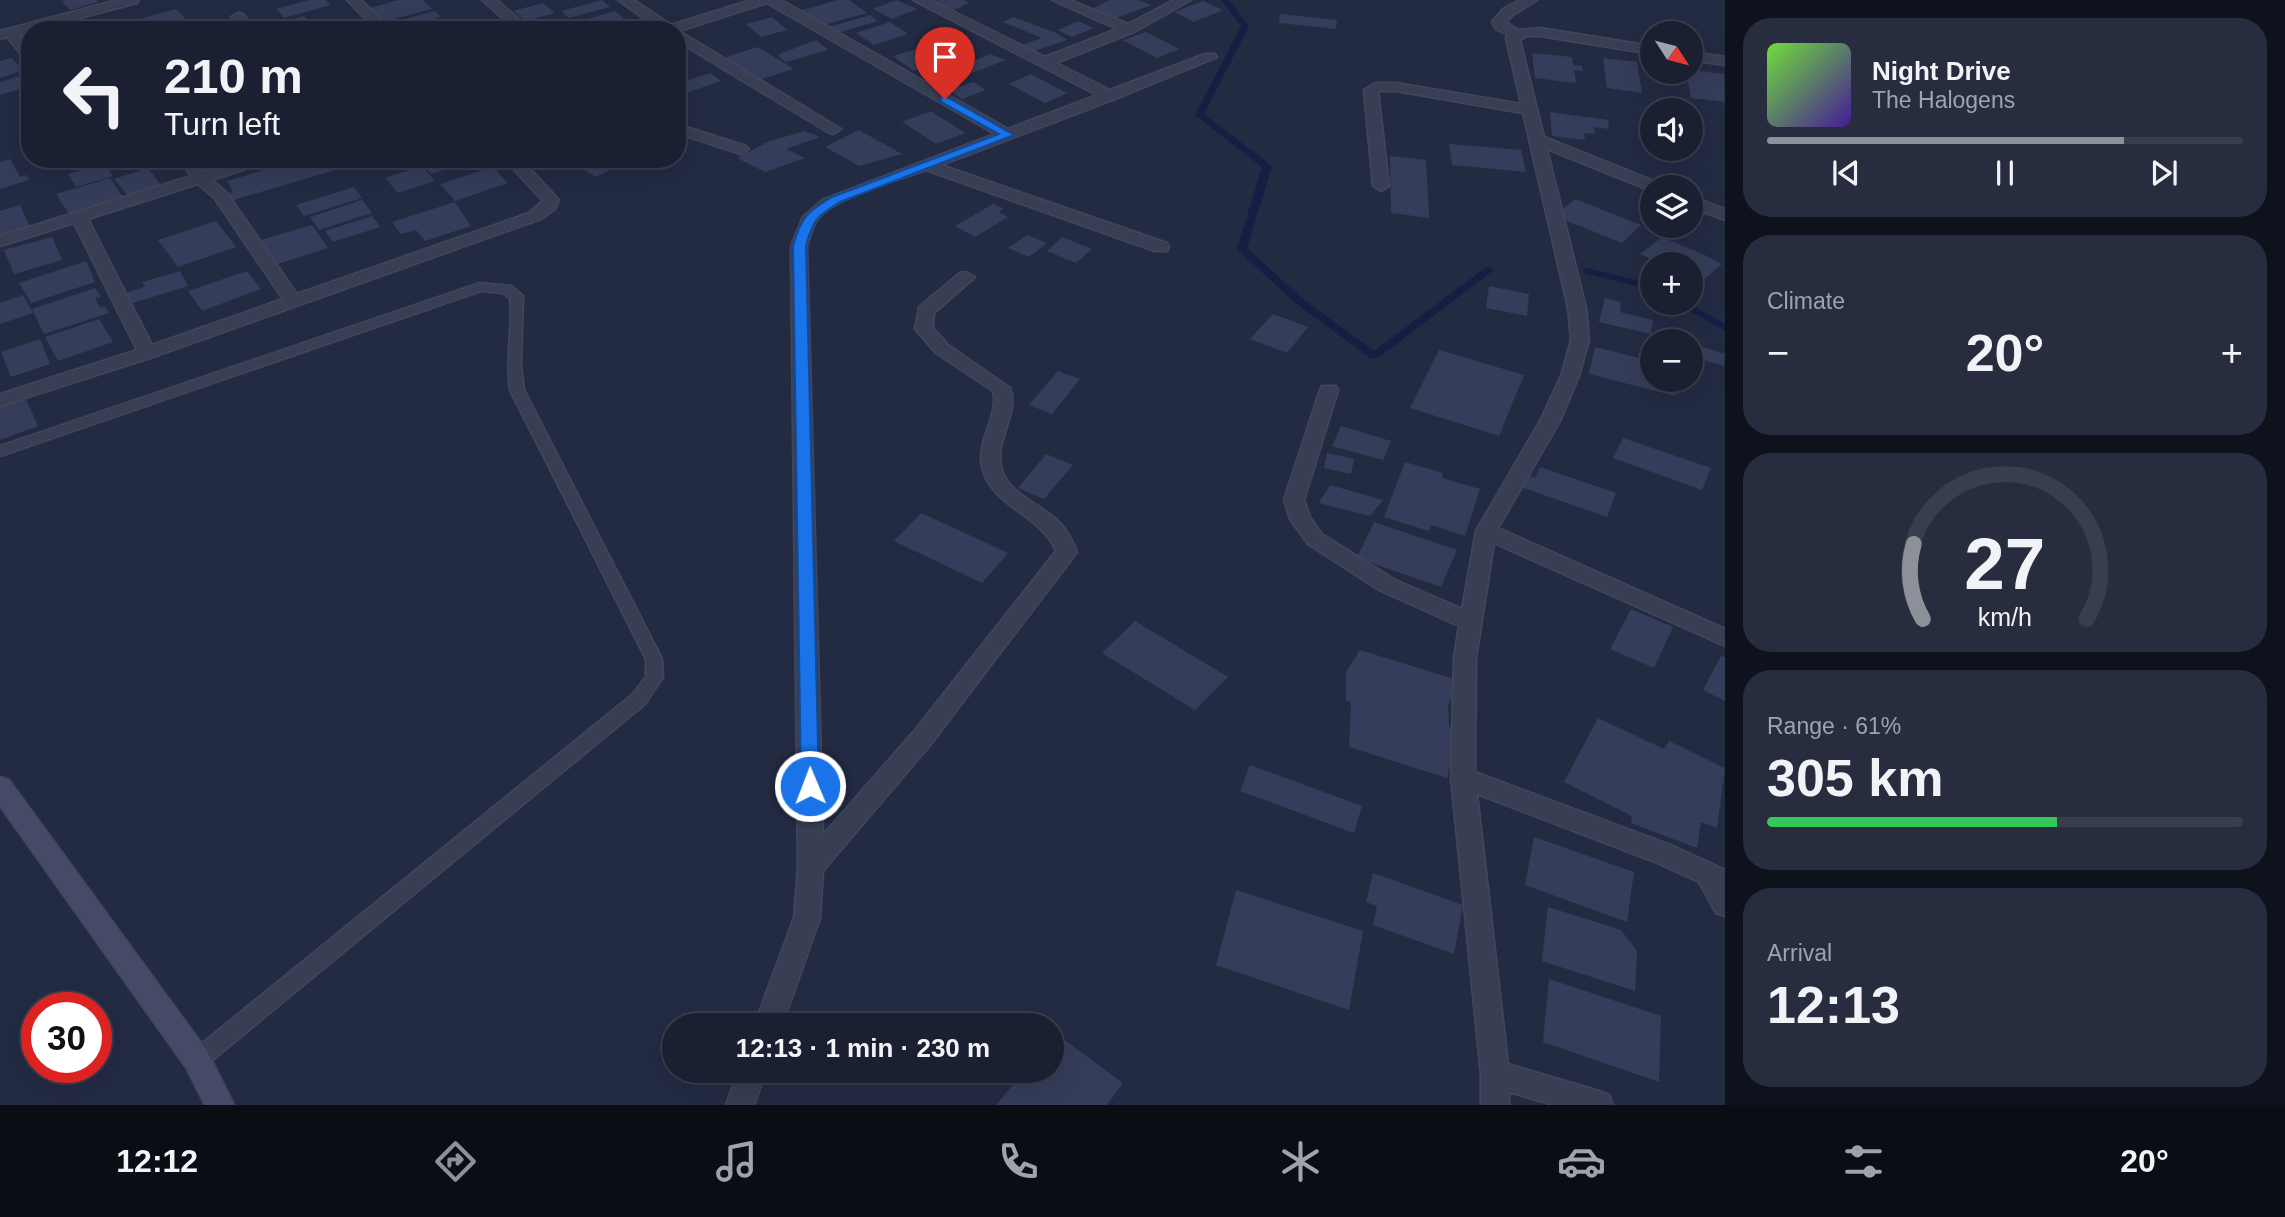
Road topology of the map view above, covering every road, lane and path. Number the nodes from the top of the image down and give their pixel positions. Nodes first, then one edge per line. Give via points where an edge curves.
1 (132, 0) edge
2 (354, 0) edge
3 (489, 0) edge
4 (625, 0) edge
5 (764, 0) edge
6 (771, 0) edge
7 (920, 0) edge
8 (1059, 0) edge
9 (1184, 0) edge
10 (1530, 0) edge
11 (238, 17) dead end
12 (54, 21) edge
13 (241, 21) edge
14 (375, 21) edge
15 (514, 21) edge
16 (656, 21) edge
17 (686, 25) edge
18 (1129, 29) junction
19 (6, 34) edge
20 (1517, 34) junction
21 (686, 40) edge
22 (21, 48) edge
23 (1640, 48) edge
24 (1210, 57) dead end
25 (1703, 58) edge
26 (1725, 61) edge
27 (1044, 63) junction
28 (1111, 96) junction
29 (1529, 110) junction
30 (832, 129) dead end
31 (686, 131) edge
32 (1008, 135) junction
33 (1535, 139) junction
34 (741, 149) dead end
35 (928, 165) junction
36 (193, 168) edge
37 (233, 168) edge
38 (521, 168) edge
39 (200, 178) junction
40 (1640, 181) edge
41 (1381, 186) dead end
42 (1725, 193) edge
43 (1703, 206) edge
44 (1708, 208) junction
45 (1725, 215) edge
46 (79, 216) junction
47 (0, 241) edge
48 (1161, 247) dead end
49 (966, 276) dead end
50 (293, 301) junction
51 (147, 353) junction
52 (1329, 390) dead end
53 (0, 400) edge
54 (0, 451) edge
55 (1486, 531) junction
56 (1471, 622) junction
57 (1725, 638) edge
58 (1463, 778) junction
59 (0, 787) edge
60 (811, 867) junction
61 (1716, 878) edge
62 (1725, 905) edge
63 (773, 1013) edge
64 (197, 1060) junction
65 (1495, 1074) junction
66 (748, 1083) edge
67 (220, 1105) edge
68 (740, 1105) edge
69 (1495, 1105) edge
70 (1599, 1105) edge

1 - 12 street
2 - 14 street
3 - 15 street
4 - 16 street
5 - 17 street
6 - 32 street
7 - 27 street
8 - 18 street
9 - 18 street
10 - 20 street via 1499,22
11 - 13 street
18 - 27 street
19 - 22 street
20 - 23 street via 1540,32
20 - 29 street via 1513,38
21 - 30 street
24 - 28 street
25 - 26 street
27 - 28 street
28 - 32 street
29 - 33 street
29 - 41 street via 1396,86 1375,87 1371,90
31 - 34 street
32 - 35 street
33 - 40 street
33 - 55 street via 1577,308 1580,340 1550,421
35 - 48 street
35 - 60 street via 822,206 806,223 799,246
36 - 39 street
37 - 39 street
38 - 50 street via 551,200 542,212
39 - 46 street
39 - 50 street via 221,196
42 - 44 street
43 - 44 street
44 - 45 street
46 - 47 street
46 - 51 street
49 - 60 street via 925,311 924,329 942,349 1001,388 1004,395 990,457 992,470 1010,496 1053,528 1068,552 923,737
50 - 51 street
51 - 53 street
52 - 56 street via 1294,499 1300,519 1315,539 1387,585
54 - 64 lane via 480,287 506,289 516,296 518,307 513,372 517,390 654,659 657,672 639,699
55 - 56 street
55 - 57 street
56 - 58 street via 1465,658
58 - 61 street
58 - 65 street
59 - 64 main road
60 - 63 street via 807,918
61 - 62 street
64 - 67 main road
65 - 69 street
65 - 70 street
66 - 68 street

